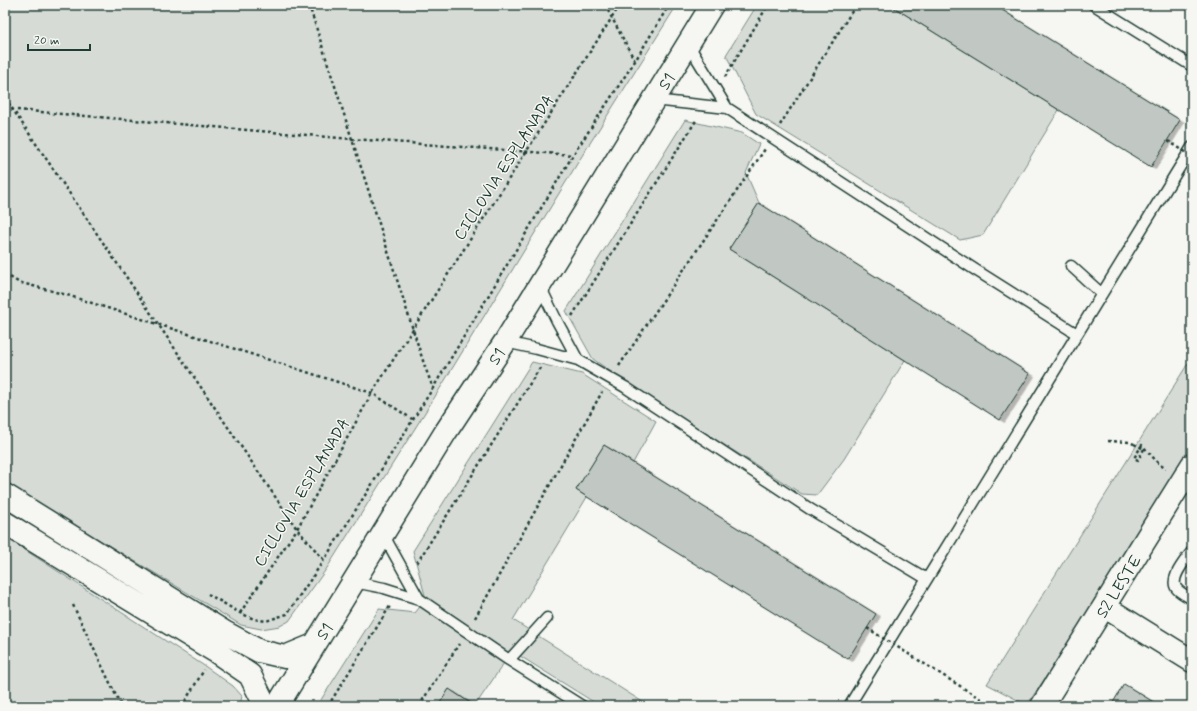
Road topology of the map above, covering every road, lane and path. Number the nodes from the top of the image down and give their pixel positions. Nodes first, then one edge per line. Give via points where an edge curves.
1 (7, 5) edge
2 (309, 5) edge
3 (605, 5) edge
4 (620, 5) edge
5 (669, 5) edge
6 (712, 5) edge
7 (856, 5) edge
8 (1094, 5) edge
9 (5, 12) edge
10 (612, 18) junction
11 (688, 44) junction
12 (635, 61) junction
13 (1192, 66) edge
14 (5, 98) edge
15 (654, 100) junction
16 (727, 108) junction
17 (5, 109) edge
18 (13, 109) junction
19 (772, 138) junction
20 (352, 139) junction
21 (1168, 141) dead end
22 (1192, 147) edge
23 (527, 152) junction
24 (573, 155) junction
25 (1192, 156) edge
26 (1070, 266) dead end
27 (5, 274) edge
28 (540, 286) junction
29 (1102, 294) junction
30 (159, 324) junction
31 (413, 330) junction
32 (1077, 334) junction
33 (505, 342) junction
34 (578, 360) junction
35 (610, 379) junction
36 (433, 388) junction
37 (372, 393) junction
38 (412, 419) junction
39 (1108, 441) dead end
40 (1187, 474) edge
41 (5, 496) edge
42 (5, 523) edge
43 (297, 529) junction
44 (383, 534) junction
45 (1192, 551) edge
46 (324, 560) junction
47 (927, 579) junction
48 (354, 582) junction
49 (419, 599) junction
50 (1192, 599) edge
51 (74, 605) dead end
52 (1105, 607) junction
53 (547, 618) dead end
54 (254, 619) dead end
55 (867, 628) dead end
56 (467, 632) junction
57 (221, 642) junction
58 (314, 645) junction
59 (509, 660) junction
60 (1192, 661) edge
61 (121, 706) edge
62 (182, 706) edge
63 (262, 706) edge
64 (277, 706) edge
65 (419, 706) edge
66 (582, 706) edge
67 (849, 706) edge
68 (992, 706) edge
69 (1042, 706) edge

1 - 9 path
2 - 20 path
3 - 10 path
4 - 10 path, CICLOVIA ESPLANADA
5 - 12 path
6 - 11 main road, S1
7 - 19 path
8 - 13 lane
10 - 12 path
10 - 23 path, CICLOVIA ESPLANADA
11 - 15 main road, S1
11 - 16 lane
12 - 24 path
14 - 18 path
15 - 16 lane
15 - 28 main road, S1
16 - 19 lane
17 - 18 path
18 - 20 path
18 - 30 path
19 - 32 lane
19 - 35 path
20 - 23 path
20 - 31 path
21 - 25 path, bridge
22 - 29 lane
23 - 24 path
23 - 31 path, CICLOVIA ESPLANADA
24 - 36 path
26 - 29 lane
27 - 30 path via 18,282
28 - 33 main road, S1
28 - 34 lane
29 - 32 lane
30 - 37 path
30 - 43 path
31 - 36 path
31 - 37 path, CICLOVIA ESPLANADA
32 - 47 lane
33 - 34 lane
33 - 44 main road, S1
34 - 35 lane
35 - 47 lane via 810,509
35 - 56 path
36 - 38 path
37 - 38 path
37 - 43 path, CICLOVIA ESPLANADA
38 - 46 path
39 - 40 path, bridge via 1129,442 1134,444 1144,449 1138,460 1134,458 1142,445 1159,464
40 - 52 main road, S2 LESTE
41 - 57 main road
42 - 57 main road
43 - 46 path
43 - 57 path, CICLOVIA ESPLANADA
44 - 48 main road, S1
44 - 49 lane
45 - 50 lane via 1175,576 1174,584 1177,590
46 - 54 path via 287,614 266,621
47 - 67 lane
48 - 49 lane
48 - 58 main road, S1
49 - 56 lane
51 - 61 path
52 - 60 main road
52 - 69 main road, S2 LESTE
53 - 59 lane
55 - 68 path, bridge
56 - 59 lane
56 - 65 path
57 - 58 main road via 285,657
57 - 62 path, CICLOVIA ESPLANADA
57 - 63 main road via 250,675 262,699
58 - 64 main road, S1
59 - 66 lane

